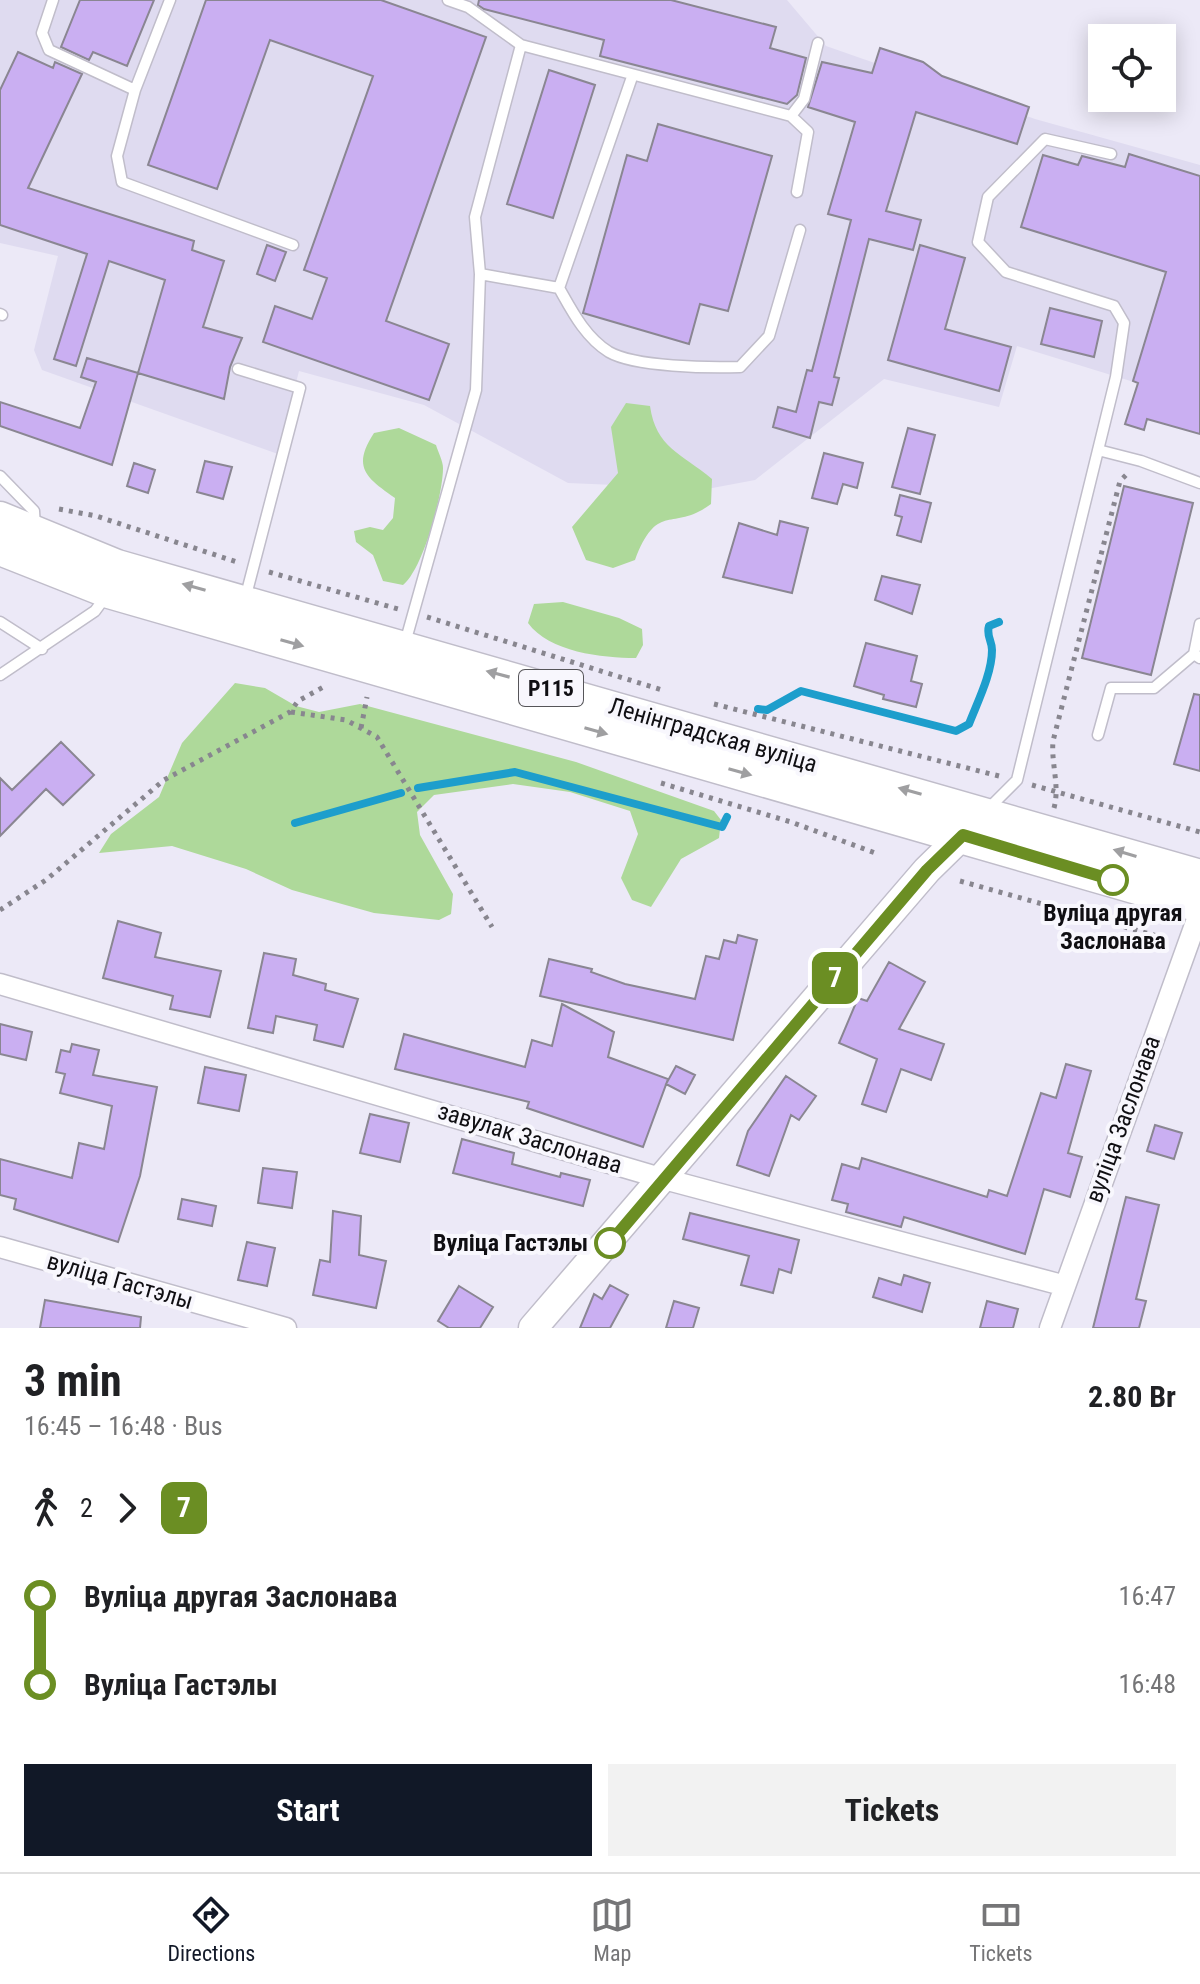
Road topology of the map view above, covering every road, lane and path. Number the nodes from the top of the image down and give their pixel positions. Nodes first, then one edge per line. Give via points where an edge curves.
1 (53, 0) edge
2 (170, 0) edge
3 (448, 0) edge
4 (818, 43) dead end
5 (521, 45) junction
6 (632, 77) junction
7 (135, 90) junction
8 (791, 116) junction
9 (1111, 154) dead end
10 (797, 192) dead end
11 (800, 230) dead end
12 (293, 245) dead end
13 (480, 274) junction
14 (559, 288) junction
15 (238, 369) dead end
16 (1098, 450) junction
17 (1141, 461) junction
18 (0, 476) edge
19 (1200, 483) edge
20 (0, 518) edge
21 (24, 539) edge
22 (254, 567) junction
23 (113, 579) junction
24 (413, 613) junction
25 (241, 614) junction
26 (0, 622) edge
27 (1200, 624) edge
28 (42, 649) junction
29 (1197, 656) edge
30 (401, 661) junction
31 (0, 675) edge
32 (327, 685) dead end
33 (673, 693) dead end
34 (367, 697) dead end
35 (702, 701) dead end
36 (290, 712) junction
37 (361, 728) junction
38 (1098, 735) dead end
39 (1017, 780) junction
40 (1058, 792) junction
41 (974, 824) junction
42 (1200, 832) edge
43 (1200, 876) edge
44 (960, 881) dead end
45 (1200, 909) edge
46 (0, 910) edge
47 (492, 927) dead end
48 (1187, 944) junction
49 (0, 984) edge
50 (664, 1179) junction
51 (0, 1247) edge
52 (1062, 1285) junction
53 (286, 1328) edge
54 (533, 1328) edge
55 (1050, 1328) edge

1 - 7 lane via 42,33 49,50
2 - 7 lane
3 - 5 lane via 468,7
4 - 8 lane via 804,99
5 - 6 lane
5 - 13 lane via 475,217
6 - 8 lane
6 - 14 lane
7 - 12 lane via 117,156 122,182
8 - 10 lane via 808,132
9 - 16 lane via 1045,139 988,197 978,242 1006,272 1114,306 1124,323
11 - 14 lane via 769,336 740,367 685,368 610,353 579,323
13 - 14 lane
13 - 24 lane via 476,390
15 - 22 lane via 300,388
16 - 17 lane
16 - 39 lane
17 - 19 lane
17 - 40 path via 1120,481 1053,741 1051,764
18 - 21 lane
20 - 21 main road, Ленінградская вуліца / Р115
21 - 22 path via 51,508 96,516
21 - 23 main road, Ленінградская вуліца / Р115
22 - 24 path
22 - 25 lane
23 - 25 main road, Ленінградская вуліца / Р115
23 - 28 lane via 95,611
24 - 30 lane
24 - 33 path
25 - 30 main road, Ленінградская вуліца / Р115
26 - 28 lane
27 - 29 lane
28 - 31 lane
29 - 38 lane via 1154,688 1111,688
30 - 41 main road, Ленінградская вуліца / Р115
32 - 36 path via 298,701
34 - 37 path
35 - 39 path
36 - 37 path via 346,720
36 - 46 path via 164,780 46,880
37 - 47 path via 377,737
39 - 40 path
39 - 41 lane
40 - 42 path
43 -> 41 main road, Ленінградская вуліца / Р115
41 - 45 main road, Ленінградская вуліца / Р115
41 - 50 main road via 921,877
44 - 48 path
45 - 48 street, вуліца Заслонава
48 - 52 street, вуліца Заслонава
49 - 50 street, завулак Заслонава
50 - 52 street, завулак Заслонава
50 - 54 main road
51 - 53 street, вуліца Гастэлы
52 - 55 street, вуліца Заслонава

